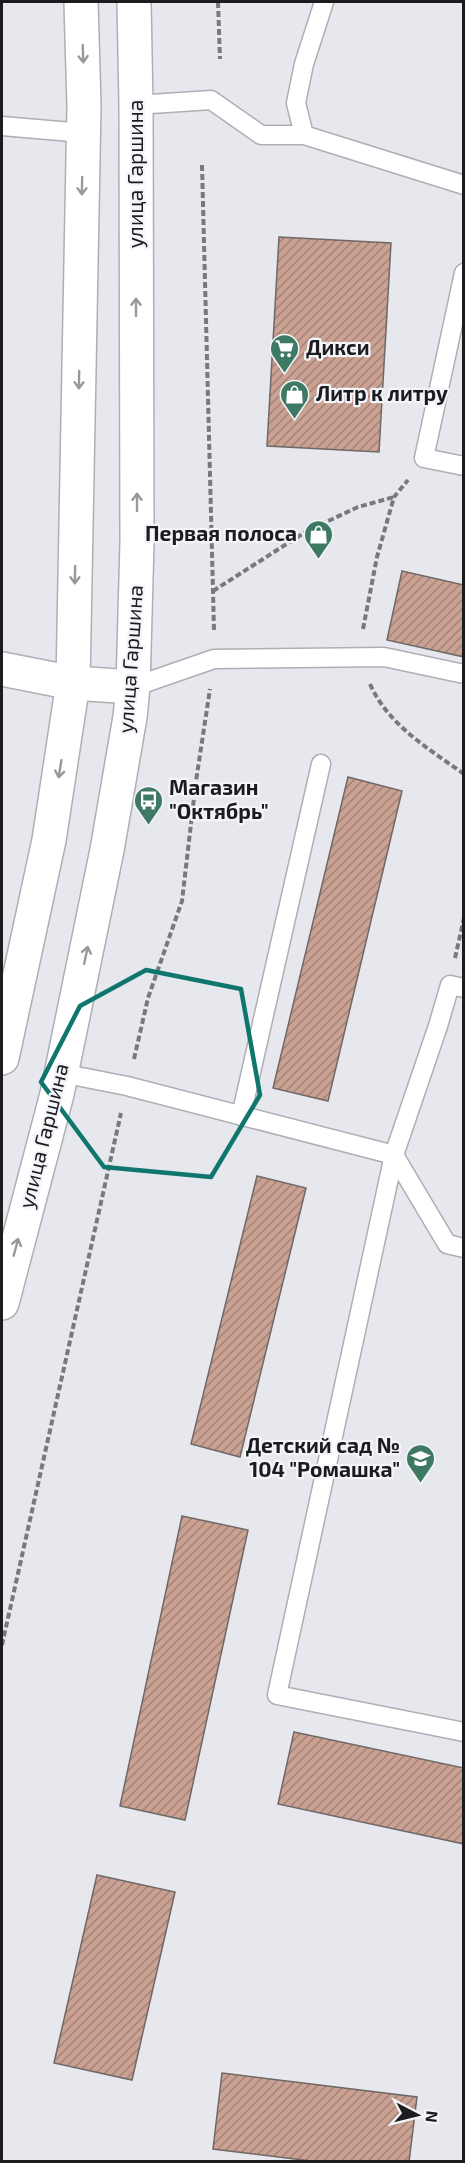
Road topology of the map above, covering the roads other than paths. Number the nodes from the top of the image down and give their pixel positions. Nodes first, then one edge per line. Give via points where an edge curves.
1 (81, 2) edge
2 (134, 2) edge
3 (324, 2) edge
4 (136, 105) junction
5 (2, 126) edge
6 (83, 133) junction
7 (304, 135) junction
8 (464, 185) edge
9 (464, 273) edge
10 (464, 466) edge
11 (2, 669) edge
12 (464, 674) edge
13 (73, 683) junction
14 (134, 687) junction
15 (321, 764) dead end
16 (457, 986) edge
17 (2, 1058) edge
18 (61, 1073) junction
19 (242, 1116) junction
20 (394, 1155) junction
21 (464, 1248) edge
22 (2, 1303) edge
23 (464, 1732) edge

1 -> 6 main road
2 - 4 main road, улица Гаршина
3 - 7 lane via 296,103
4 - 7 lane via 211,100 261,135
14 -> 4 main road, улица Гаршина
5 - 6 lane
6 -> 13 main road
7 - 8 lane
9 - 10 lane via 424,458
11 - 13 main road
12 - 14 lane via 384,657 214,659
13 - 14 main road
13 -> 17 main road via 49,840
18 -> 14 main road, улица Гаршина via 107,850
15 - 19 lane
16 - 20 lane via 438,1026
18 - 19 lane
22 -> 18 main road, улица Гаршина
19 - 20 lane
20 - 21 lane via 447,1244
20 - 23 lane via 277,1695

